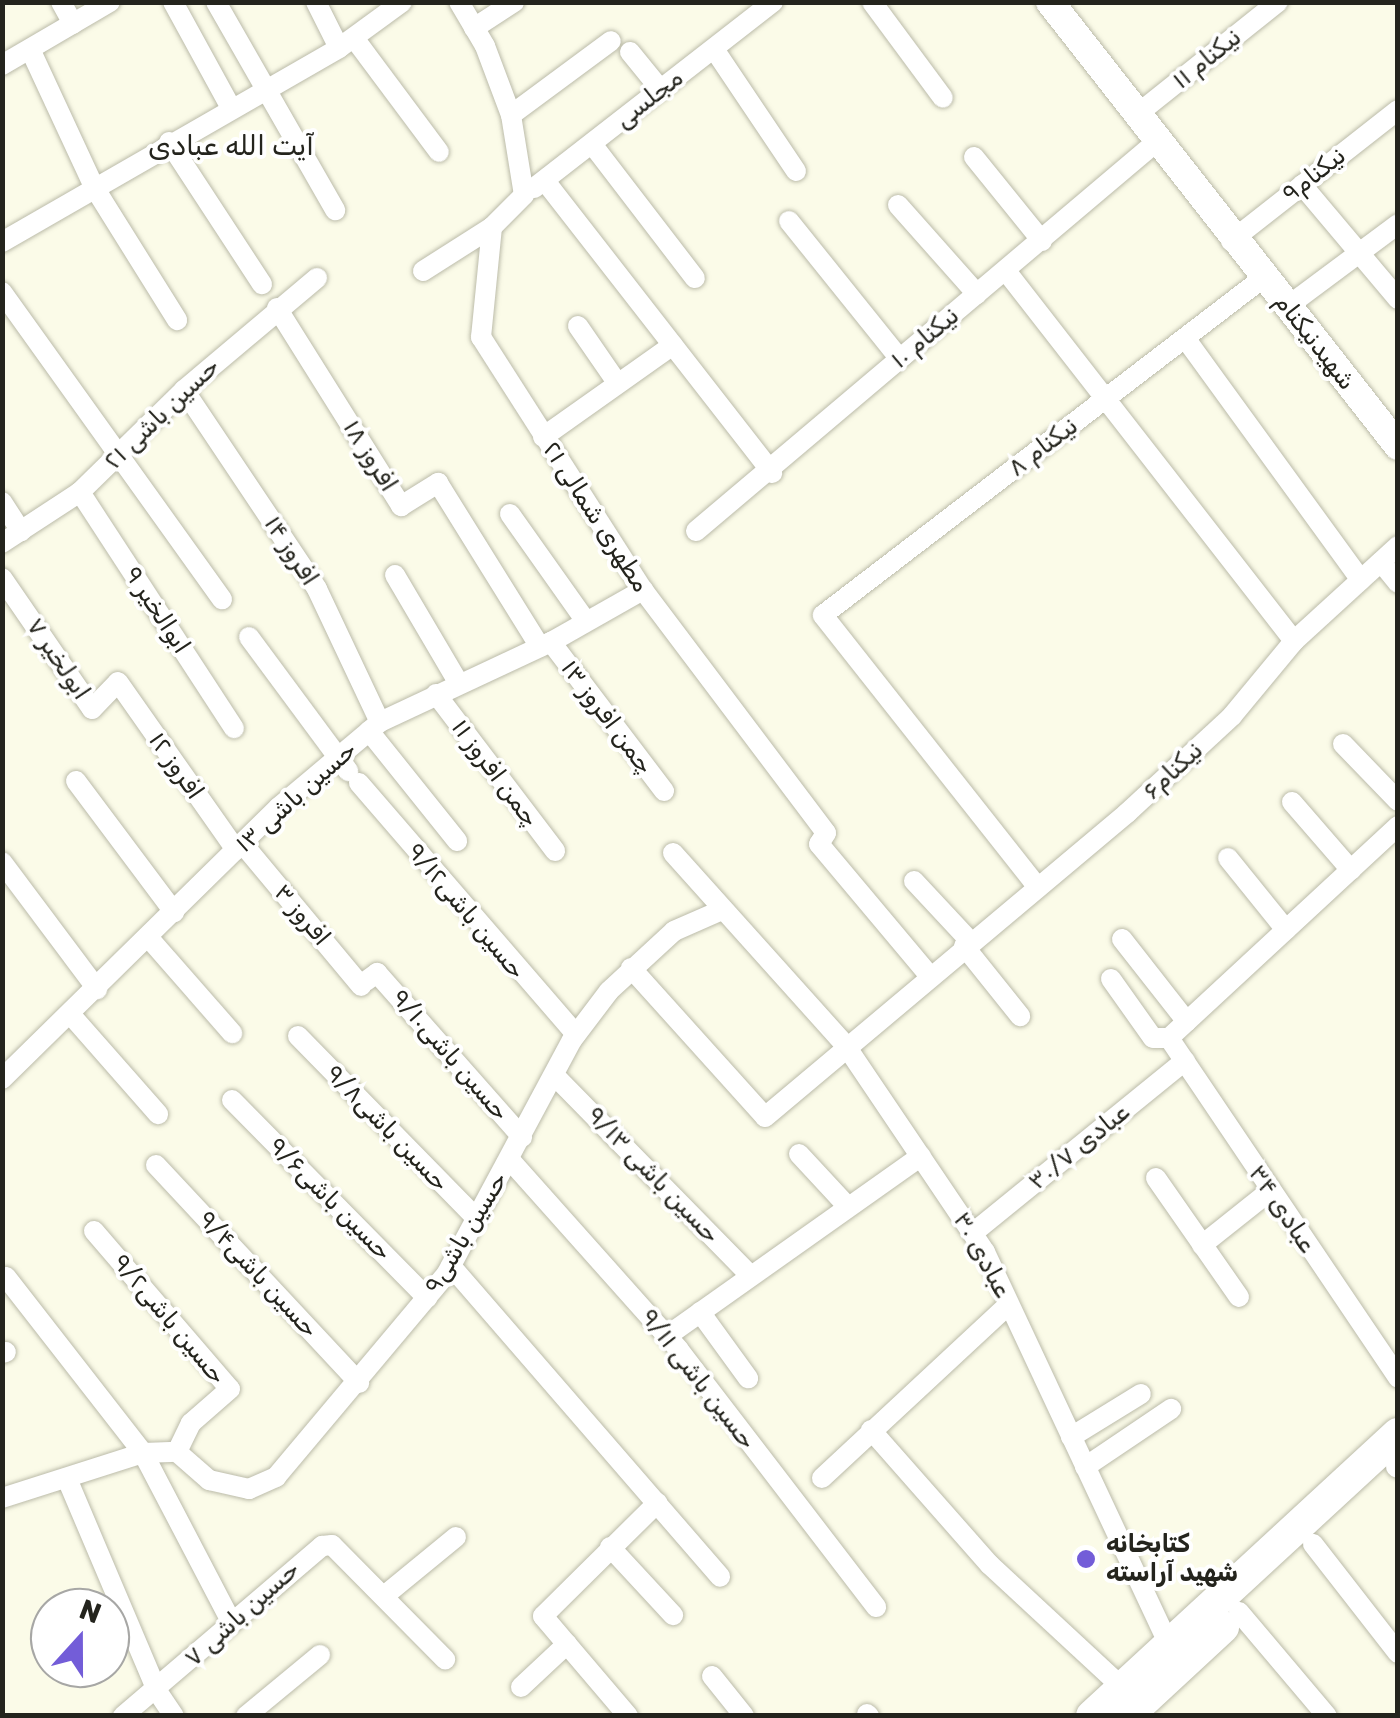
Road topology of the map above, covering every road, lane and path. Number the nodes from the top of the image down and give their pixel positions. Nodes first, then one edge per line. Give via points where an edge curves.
1 (61, 2) edge
2 (110, 2) edge
3 (174, 2) edge
4 (216, 2) edge
5 (316, 2) edge
6 (402, 2) edge
7 (459, 2) edge
8 (514, 2) edge
9 (872, 2) edge
10 (1050, 2) edge
11 (1274, 4) edge
12 (763, 5) edge
13 (73, 24) junction
14 (474, 28) junction
15 (347, 43) junction
16 (30, 49) junction
17 (714, 49) junction
18 (2, 65) edge
19 (660, 90) junction
20 (264, 91) junction
21 (943, 98) dead end
22 (230, 106) junction
23 (511, 114) junction
24 (1135, 116) junction
25 (1393, 122) edge
26 (169, 142) junction
27 (592, 144) junction
28 (1154, 144) junction
29 (439, 152) dead end
30 (974, 158) dead end
31 (796, 171) dead end
32 (545, 181) junction
33 (1302, 185) junction
34 (94, 188) junction
35 (524, 195) junction
36 (898, 205) dead end
37 (335, 210) dead end
38 (789, 221) dead end
39 (1398, 224) edge
40 (492, 227) junction
41 (1042, 240) junction
42 (1231, 241) junction
43 (2, 242) edge
44 (1362, 254) junction
45 (423, 271) dead end
46 (1006, 271) junction
47 (316, 278) dead end
48 (695, 278) dead end
49 (1263, 278) junction
50 (262, 284) dead end
51 (2, 292) edge
52 (977, 294) junction
53 (1398, 299) edge
54 (1288, 306) junction
55 (277, 308) junction
56 (177, 320) dead end
57 (578, 326) dead end
58 (1185, 338) junction
59 (672, 345) junction
60 (899, 358) junction
61 (618, 384) junction
62 (184, 390) junction
63 (1104, 400) junction
64 (1392, 429) edge
65 (543, 437) junction
66 (119, 456) junction
67 (772, 473) junction
68 (80, 492) junction
69 (2, 502) edge
70 (510, 514) dead end
71 (696, 531) dead end
72 (12, 537) edge
73 (1398, 546) edge
74 (1380, 562) junction
75 (395, 575) dead end
76 (2, 578) edge
77 (1361, 580) junction
78 (1398, 583) edge
79 (643, 590) junction
80 (222, 599) dead end
81 (585, 620) junction
82 (250, 637) dead end
83 (1294, 641) junction
84 (546, 645) junction
85 (118, 682) joint
86 (458, 682) junction
87 (436, 694) junction
88 (375, 727) junction
89 (234, 728) dead end
90 (1343, 744) dead end
91 (348, 771) junction
92 (76, 781) dead end
93 (664, 790) dead end
94 (1292, 802) dead end
95 (1398, 802) edge
96 (1398, 826) edge
97 (457, 840) dead end
98 (239, 846) junction
99 (556, 851) dead end
100 (673, 853) dead end
101 (1228, 858) dead end
102 (2, 862) edge
103 (1351, 870) junction
104 (914, 881) dead end
105 (1036, 886) junction
106 (722, 910) junction
107 (174, 912) junction
108 (1286, 930) junction
109 (148, 937) junction
110 (1122, 940) dead end
111 (967, 943) junction
112 (631, 968) junction
113 (929, 976) junction
114 (1110, 979) dead end
115 (368, 980) joint
116 (96, 989) junction
117 (71, 1015) junction
118 (1020, 1016) dead end
119 (1187, 1022) junction
120 (232, 1033) dead end
121 (576, 1034) junction
122 (298, 1036) dead end
123 (1170, 1038) junction
124 (846, 1046) junction
125 (1185, 1061) junction
126 (6, 1067) edge
127 (554, 1075) junction
128 (232, 1100) dead end
129 (158, 1114) dead end
130 (522, 1137) junction
131 (800, 1154) dead end
132 (920, 1156) junction
133 (510, 1160) junction
134 (156, 1165) dead end
135 (1156, 1178) dead end
136 (1270, 1191) junction
137 (848, 1208) junction
138 (477, 1219) junction
139 (94, 1231) dead end
140 (972, 1233) junction
141 (1202, 1245) junction
142 (450, 1266) junction
143 (752, 1276) junction
144 (6, 1277) dead end
145 (1239, 1297) dead end
146 (427, 1298) junction
147 (1010, 1304) junction
148 (700, 1312) junction
149 (666, 1336) junction
150 (748, 1378) dead end
151 (1398, 1378) edge
152 (359, 1383) junction
153 (1141, 1394) dead end
154 (1172, 1409) dead end
155 (870, 1430) junction
156 (1398, 1434) edge
157 (1071, 1437) junction
158 (177, 1452) junction
159 (142, 1454) junction
160 (1085, 1467) junction
161 (1397, 1467) edge
162 (822, 1478) dead end
163 (68, 1481) junction
164 (2, 1498) edge
165 (657, 1503) junction
166 (456, 1537) dead end
167 (1313, 1544) junction
168 (610, 1547) junction
169 (720, 1577) dead end
170 (107, 1588) edge
171 (384, 1596) junction
172 (876, 1607) dead end
173 (1238, 1612) junction
174 (673, 1615) dead end
175 (231, 1621) junction
176 (130, 1639) edge
177 (567, 1644) junction
178 (1398, 1653) edge
179 (320, 1654) dead end
180 (1175, 1656) junction
181 (445, 1660) dead end
182 (712, 1676) dead end
183 (521, 1687) dead end
184 (157, 1691) junction
185 (1127, 1708) edge
186 (123, 1716) edge
187 (174, 1716) edge
188 (246, 1716) edge
189 (628, 1716) edge
190 (744, 1716) edge
191 (1092, 1716) edge
192 (1327, 1716) edge

1 - 13 street
2 - 13 street
3 - 22 street
4 - 20 street
5 - 15 street
6 - 15 street
7 - 14 street
8 - 14 street
9 - 21 street
10 - 24 street, شهیدنیکنام
11 - 24 street, نیکنام ۱۱
12 - 17 street, مجلسی
13 - 16 street
14 - 23 street
15 - 20 street
15 - 29 street
16 - 18 street
16 - 34 street
17 - 19 street, مجلسی
17 - 31 street
19 - 23 street via 620,47
19 - 27 street, مجلسی
20 - 22 street
20 - 37 street
22 - 26 street
23 - 35 street
24 - 28 street, شهیدنیکنام
25 - 33 street, نیکنام۹
26 - 34 street
26 - 50 street
27 - 32 street, مجلسی
27 - 48 street
28 - 41 street, نیکنام ۱۰
28 - 42 street, شهیدنیکنام
30 - 41 street
32 - 35 street, مجلسی
32 - 59 street
33 - 42 street, نیکنام۹
33 - 44 street
34 - 43 street
34 - 56 street
35 - 40 street
36 - 52 street
38 - 60 street
39 - 44 street
40 - 45 street
40 - 65 street, مطهری شمالی ۲۱ via 481,337
41 - 46 street, نیکنام ۱۰
42 - 49 street, شهیدنیکنام
44 - 53 street
44 - 54 street
46 - 52 street, نیکنام ۱۰
46 - 63 street
47 - 55 street, حسین باشی ۲۱
49 - 54 street, شهیدنیکنام
49 - 58 street, نیکنام ۸
51 - 66 street
52 - 60 street, نیکنام ۱۰
54 - 64 street, شهیدنیکنام
55 - 62 street, حسین باشی ۲۱
55 - 84 street, افروز ۱۸ via 401,506 438,483
57 - 61 street
58 - 63 street, نیکنام ۸
58 - 77 street
59 - 61 street
59 - 67 street
60 - 67 street, نیکنام ۱۰
61 - 65 street
62 - 66 street, حسین باشی ۲۱
62 - 88 street, افروز ۱۴ via 318,589
63 - 83 street
63 - 105 street, نیکنام ۸ via 823,615
65 - 79 street, مطهری شمالی ۲۱
66 - 68 street, حسین باشی ۲۱
66 - 80 street
67 - 71 street, نیکنام ۱۰
68 - 72 street, حسین باشی ۲۱
68 - 89 street, ابوالخیر ۹
69 - 72 street
70 - 81 street
73 - 74 street, نیکنام۶
74 - 77 street, نیکنام۶
74 - 78 street
75 - 86 street
76 - 85 street, ابولخیر ۷ via 92,709
77 - 83 street, نیکنام۶
79 - 81 street, حسین باشی ۱۳
79 - 113 street, مطهری شمالی ۲۱ via 826,832 819,844
81 - 84 street, حسین باشی ۱۳
82 - 91 street, حسین باشی۹/۱۲
83 - 105 street, نیکنام۶ via 1232,716
84 - 86 street, حسین باشی ۱۳
84 - 93 street, چمن افروز ۱۳
85 - 98 street, افروز ۱۲
86 - 87 street, حسین باشی ۱۳
87 - 88 street, حسین باشی ۱۳
87 - 99 street, چمن افروز ۱۱
88 - 91 street, حسین باشی ۱۳
88 - 97 street, افروز ۱۴
90 - 95 street
91 - 98 street, حسین باشی ۱۳
91 - 121 street, حسین باشی۹/۱۲
92 - 107 street
94 - 103 street
96 - 103 street
98 - 107 street, حسین باشی ۱۳
98 - 115 street, افروز ۳
100 - 106 street, عبادی ۳۰
101 - 108 street
102 - 116 street
103 - 108 street
104 - 111 street
105 - 111 street, نیکنام۶
106 - 112 street, حسین باشی۹ via 674,931
106 - 124 street, عبادی ۳۰
107 - 109 street, حسین باشی ۱۳
108 - 119 street
109 - 116 street, حسین باشی ۱۳
109 - 120 street
110 - 119 street
111 - 113 street, نیکنام۶
111 - 118 street
112 - 121 street, حسین باشی۹
112 - 124 street, نیکنام۶ via 764,1118
113 - 124 street, نیکنام۶
114 - 123 street via 1152,1038
115 - 130 street, حسین باشی۹/۱۰
116 - 117 street, حسین باشی ۱۳
117 - 126 street, حسین باشی ۱۳
117 - 129 street
119 - 123 street
121 - 127 street, حسین باشی۹
122 - 138 street, حسین باشی۹/۸
123 - 125 street, عبادی ۳۴
124 - 132 street, عبادی ۳۰
125 - 136 street, عبادی ۳۴
125 - 140 street, عبادی ۳۰/۷
127 - 130 street, حسین باشی۹
127 - 143 street, حسین باشی ۹/۱۳
128 - 146 street, حسین باشی۹/۶
130 - 133 street, حسین باشی۹
131 - 137 street
132 - 137 street
132 - 140 street, عبادی ۳۰
133 - 138 street, حسین باشی۹
133 - 149 street, حسین باشی ۹/۱۱
134 - 152 street, حسین باشی۹/۴
135 - 141 street
136 - 141 street
136 - 151 street, عبادی ۳۴
137 - 143 street
138 - 142 street, حسین باشی۹
139 - 158 street, حسین باشی۹/۲ via 230,1388 191,1423
140 - 147 street, عبادی ۳۰
141 - 145 street
142 - 146 street, حسین باشی۹
142 - 165 street
143 - 148 street
144 - 159 street
146 - 152 street, حسین باشی۹
147 - 155 street
147 - 157 street, عبادی ۳۰
148 - 149 street
148 - 150 street
149 - 172 street, حسین باشی ۹/۱۱
152 - 158 street, حسین باشی۹ via 276,1477 249,1489 209,1480
153 - 157 street
154 - 160 street
155 - 162 street
155 - 185 street
156 - 180 main road
157 - 160 street, عبادی ۳۰
158 - 159 street
159 - 163 street
159 - 175 street
160 - 180 street, عبادی ۳۰
161 - 167 main road
163 - 164 street
163 - 170 street
165 - 168 street
165 - 169 street
166 - 171 street
167 - 173 main road
167 - 178 street
168 - 174 street
168 - 177 street via 544,1616
171 - 175 street, حسین باشی ۷ via 332,1545 322,1546
171 - 181 street, حسین باشی ۷
173 - 180 main road
173 - 192 street
175 - 184 street, حسین باشی ۷
176 - 184 street
177 - 183 street
177 - 189 street
179 - 188 street
180 - 185 main road
182 - 190 street
184 - 186 street, حسین باشی ۷
184 - 187 street
185 - 191 main road

